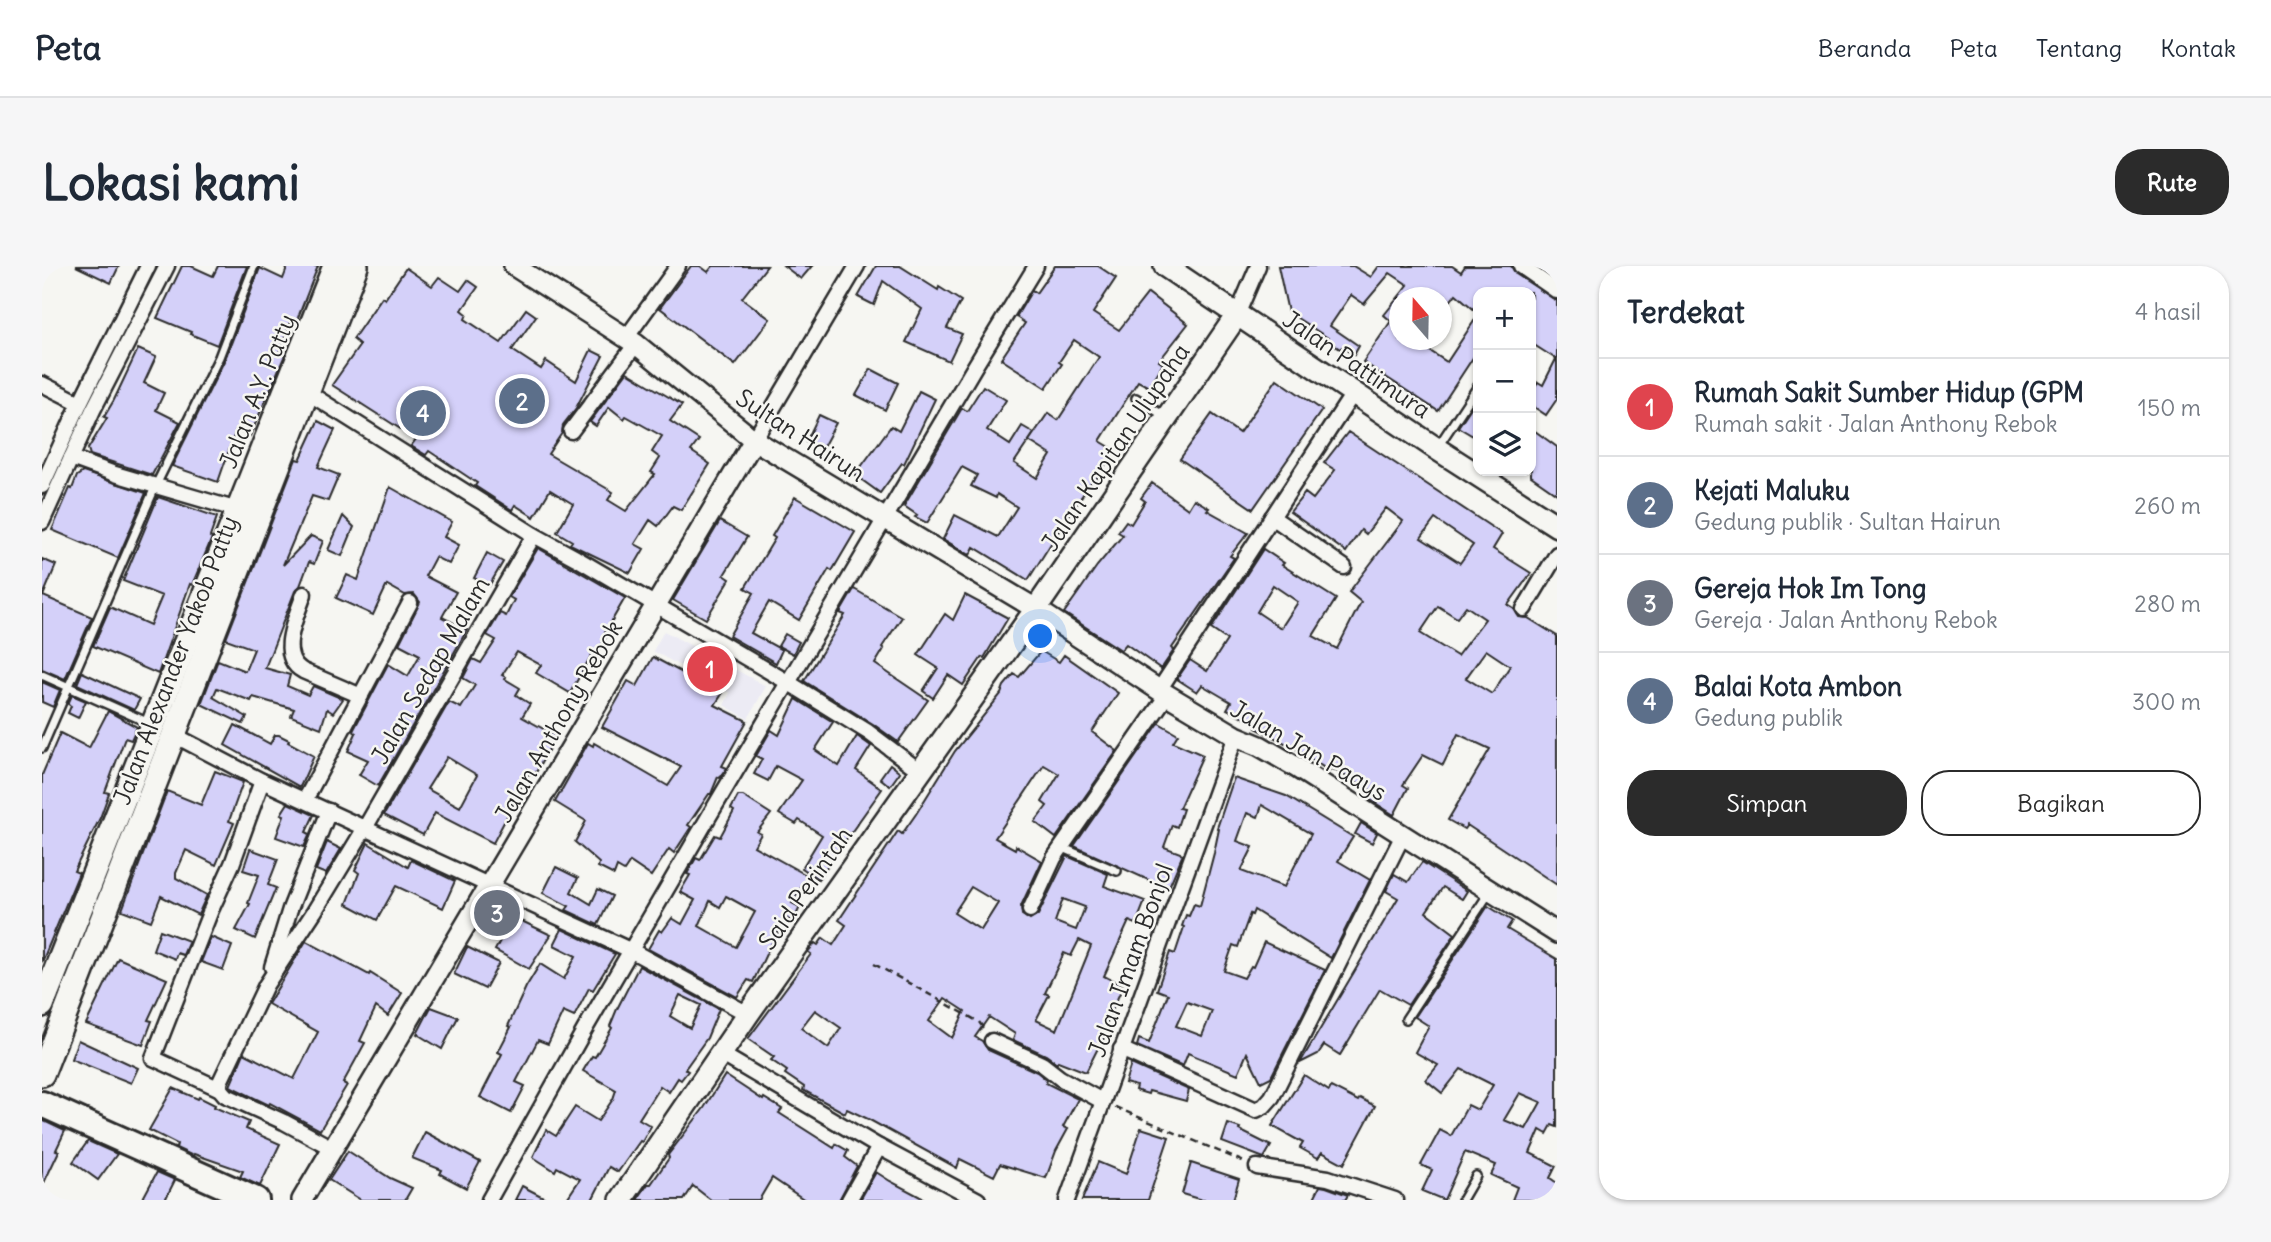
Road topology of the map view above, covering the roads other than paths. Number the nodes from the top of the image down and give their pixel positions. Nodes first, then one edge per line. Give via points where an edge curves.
1 (148, 266) edge
2 (167, 266) edge
3 (254, 266) edge
4 (335, 266) edge
5 (356, 266) edge
6 (514, 266) edge
7 (678, 266) edge
8 (856, 266) edge
9 (1036, 266) edge
10 (1165, 266) edge
11 (1258, 266) edge
12 (1521, 266) edge
13 (1557, 290) edge
14 (1237, 315) junction
15 (631, 341) junction
16 (42, 384) edge
17 (307, 392) junction
18 (1354, 392) junction
19 (1473, 394) edge
20 (1136, 398) dead end
21 (80, 403) junction
22 (1167, 417) junction
23 (571, 431) dead end
24 (754, 440) junction
25 (1437, 449) junction
26 (71, 458) junction
27 (156, 485) junction
28 (42, 486) edge
29 (238, 510) junction
30 (885, 517) junction
31 (1272, 517) junction
32 (42, 522) edge
33 (1557, 526) edge
34 (534, 536) junction
35 (1557, 554) edge
36 (1344, 567) dead end
37 (304, 594) dead end
38 (410, 603) dead end
39 (656, 604) junction
40 (1036, 609) junction
41 (1524, 610) dead end
42 (42, 675) edge
43 (789, 682) junction
44 (68, 686) junction
45 (1163, 693) junction
46 (360, 696) junction
47 (153, 725) junction
48 (174, 735) junction
49 (1236, 736) junction
50 (42, 748) edge
51 (920, 772) junction
52 (262, 781) junction
53 (305, 800) junction
54 (328, 811) junction
55 (365, 828) junction
56 (1404, 835) junction
57 (1061, 847) junction
58 (1117, 871) dead end
59 (490, 886) junction
60 (1490, 892) junction
61 (1030, 909) dead end
62 (1557, 933) edge
63 (632, 951) junction
64 (266, 985) junction
65 (42, 1005) edge
66 (748, 1014) junction
67 (1406, 1019) dead end
68 (992, 1041) road end
69 (1121, 1049) junction
70 (721, 1054) junction
71 (42, 1074) edge
72 (220, 1089) junction
73 (1102, 1101) junction
74 (42, 1104) edge
75 (879, 1147) junction
76 (332, 1148) junction
77 (1257, 1167) road end
78 (1476, 1175) dead end
79 (1365, 1195) edge
80 (256, 1200) edge
81 (302, 1200) edge
82 (489, 1200) edge
83 (621, 1200) edge
84 (849, 1200) edge
85 (978, 1200) edge
86 (1068, 1200) edge
87 (1395, 1200) edge
88 (1462, 1200) edge

1 - 21 street
2 - 26 street
3 - 27 lane via 219,358
4 - 29 main road, Jalan A.Y. Patty
5 - 17 main road, Jalan Alexander Yakob Patty
6 - 15 street, Sultan Hairun
7 - 15 street
8 - 24 street, Jalan Anthony Rebok
9 - 30 street
10 - 14 main road, Jalan Pattimura
11 - 14 street
12 - 13 street
14 - 18 main road, Jalan Pattimura
14 - 22 main road, Jalan Kapitan Ulupaha
15 - 23 street
15 - 24 street, Sultan Hairun
16 - 21 street
17 - 34 street
17 - 48 main road, Jalan Alexander Yakob Patty
18 - 25 main road, Jalan Pattimura
18 - 31 street
19 - 25 lane
20 - 22 lane
21 - 28 street
22 - 40 main road, Jalan Kapitan Ulupaha
24 - 30 street, Sultan Hairun
24 - 39 street, Jalan Anthony Rebok
25 - 33 main road, Jalan Pattimura
26 - 27 street
26 - 32 street
27 - 29 street
27 - 44 lane
29 - 47 main road, Jalan A.Y. Patty
30 - 40 street, Sultan Hairun
30 - 43 street
31 - 36 street
31 - 45 street
34 - 39 street
34 - 55 street, Jalan Sedap Malam
35 - 41 street
37 - 46 street via 289,658 295,667
38 - 46 street
39 - 43 street
39 - 59 street, Jalan Anthony Rebok
40 - 45 street, Jalan Jan Paays
40 - 51 main road, Said Perintah
42 - 44 lane
43 - 51 street via 868,732
43 - 63 street
44 - 47 lane
44 - 50 lane
45 - 49 street, Jalan Jan Paays
45 - 57 street
46 - 53 street
47 - 65 main road, Jalan A.Y. Patty via 54,963
48 - 52 street
48 - 71 main road, Jalan Alexander Yakob Patty
49 - 56 street, Jalan Jan Paays via 1273,752
49 - 69 street, Jalan Imam Bonjol
51 - 66 main road, Said Perintah
52 - 53 street
52 - 72 street via 153,1058
53 - 54 street
54 - 55 street
54 - 64 street
55 - 59 street
55 - 64 street, Jalan Sedap Malam
56 - 60 street, Jalan Jan Paays
56 - 69 street via 1264,1106 1256,1110
57 - 58 lane
57 - 61 street
59 - 63 street
59 - 76 street, Jalan Anthony Rebok
60 - 62 street, Jalan Jan Paays
60 - 67 lane
63 - 66 street
63 - 82 street
64 - 72 street
66 - 70 main road, Said Perintah
68 - 73 street via 1042,1064
69 - 73 street, Jalan Imam Bonjol
70 - 75 street
70 - 83 main road, Said Perintah
72 - 76 street
73 - 86 street, Jalan Imam Bonjol
74 - 80 highway
75 - 84 street
75 - 85 street
76 - 81 street, Jalan Anthony Rebok
77 - 79 street via 1328,1178
78 - 88 lane
79 - 87 street

